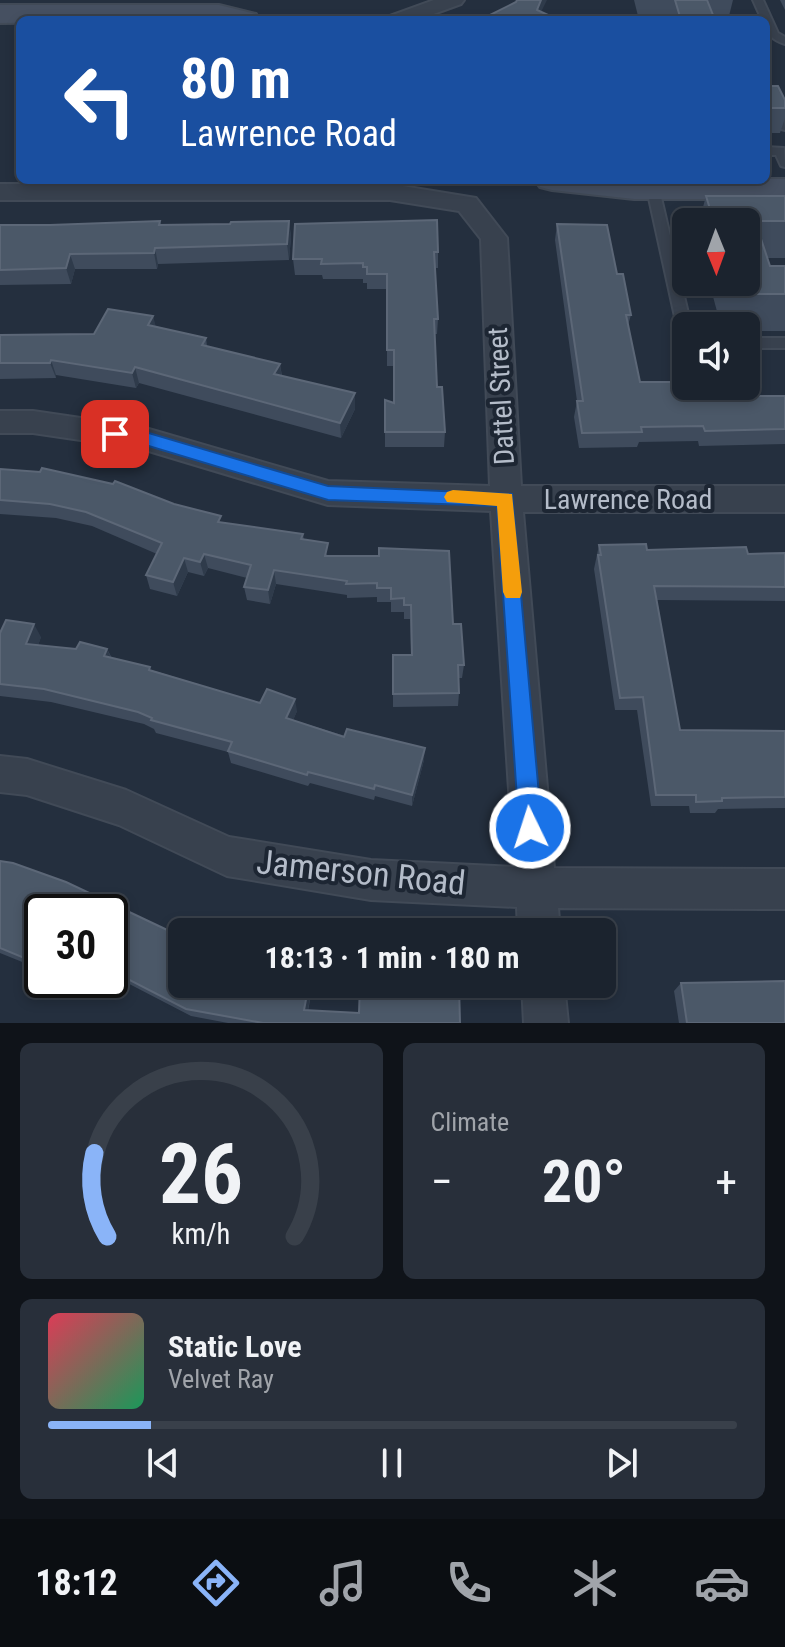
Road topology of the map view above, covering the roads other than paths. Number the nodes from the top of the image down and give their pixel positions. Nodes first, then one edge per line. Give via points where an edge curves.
1 (454, 0) edge
2 (0, 14) edge
3 (228, 16) edge
4 (408, 16) edge
5 (770, 26) edge
6 (785, 41) edge
7 (770, 102) edge
8 (785, 127) edge
9 (629, 184) edge
10 (667, 186) edge
11 (785, 189) edge
12 (0, 192) edge
13 (683, 312) edge
14 (760, 343) edge
15 (785, 343) edge
16 (0, 422) edge
17 (506, 499) junction
18 (785, 499) edge
19 (0, 774) edge
20 (535, 888) junction
21 (785, 889) edge
22 (538, 918) edge
23 (544, 998) edge
24 (546, 1023) edge

1 - 4 street
2 - 3 main road
5 - 6 lane
7 - 8 lane
9 - 10 main road
10 - 11 main road
10 - 13 lane
12 - 17 street, Dattel Street via 390,192 467,204 494,238
14 - 15 lane
16 - 17 street, Lawrence Road via 142,438 328,493
17 - 18 street, Lawrence Road
17 - 20 street, Dattel Street
19 - 20 street, Jamerson Road via 27,777 126,809 227,856 371,880
20 - 21 street, Jamerson Road
20 - 22 street, Dattel Street
23 - 24 street

